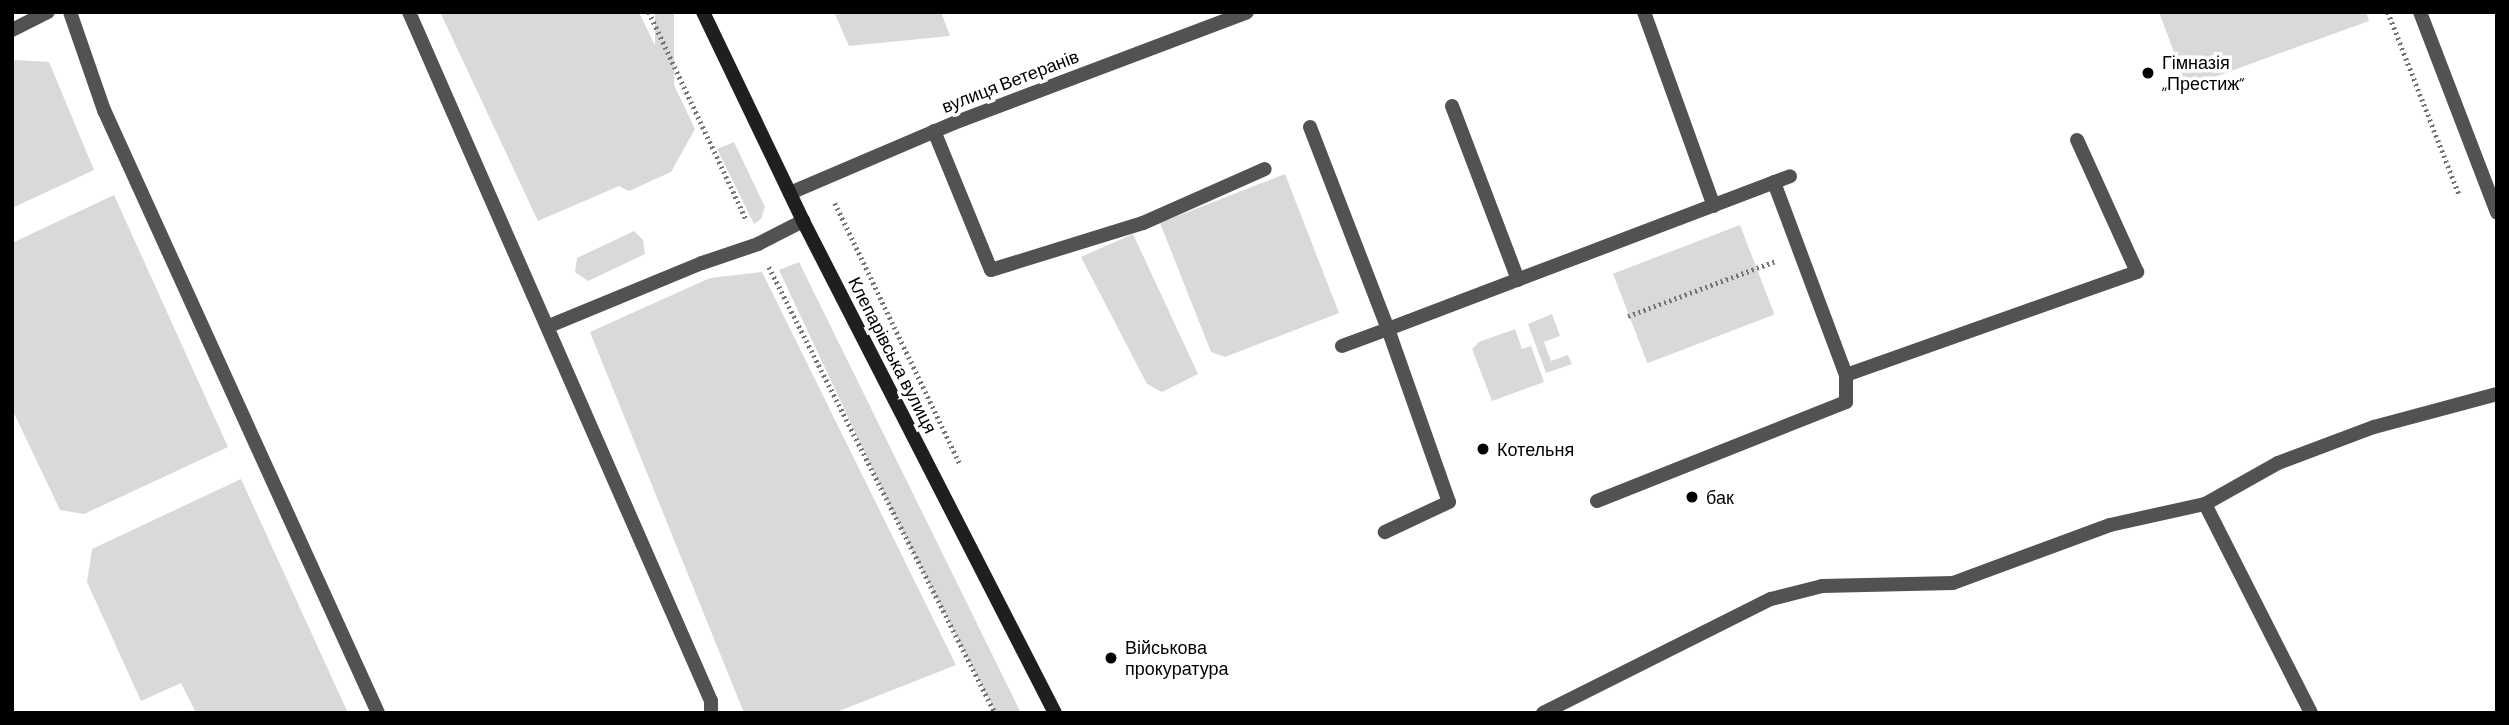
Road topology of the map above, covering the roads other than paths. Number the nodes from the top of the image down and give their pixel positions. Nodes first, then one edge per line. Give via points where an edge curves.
1 (48, 12) edge
2 (70, 12) edge
3 (409, 12) edge
4 (703, 12) edge
5 (1247, 12) edge
6 (1644, 12) edge
7 (2420, 12) edge
8 (12, 30) edge
9 (1452, 106) dead end
10 (1310, 127) dead end
11 (934, 131) junction
12 (2077, 140) dead end
13 (1265, 169) dead end
14 (1790, 176) dead end
15 (1774, 181) junction
16 (790, 193) junction
17 (1714, 206) junction
18 (2497, 212) edge
19 (803, 220) junction
20 (1518, 280) junction
21 (549, 326) junction
22 (1388, 329) junction
23 (1342, 346) dead end
24 (1846, 375) junction
25 (2497, 394) edge
26 (1597, 501) dead end
27 (2205, 504) junction
28 (1385, 532) dead end
29 (378, 713) edge
30 (711, 713) edge
31 (1055, 713) edge
32 (1543, 713) edge
33 (2311, 713) edge

1 - 8 street
2 - 29 street via 104,110
3 - 21 street
4 - 16 main road, Клепарівська вулиця
5 - 11 street, вулиця Ветеранів
6 - 17 street
7 - 18 street
9 - 20 street
10 - 22 street
11 - 13 street via 991,270 1143,223
11 - 16 street, вулиця Ветеранів
12 - 24 street via 2137,272
14 - 15 street
15 - 17 street
15 - 24 street
16 - 19 main road, Клепарівська вулиця
17 - 20 street
19 - 21 street via 758,244
19 - 31 main road, Клепарівська вулиця
20 - 22 street
21 - 30 street via 711,701
22 - 23 street
22 - 28 street via 1449,502
24 - 26 street via 1846,402
25 - 27 street via 2374,426 2278,463
27 - 32 street via 2110,526 1953,583 1822,586 1771,599
27 - 33 street

